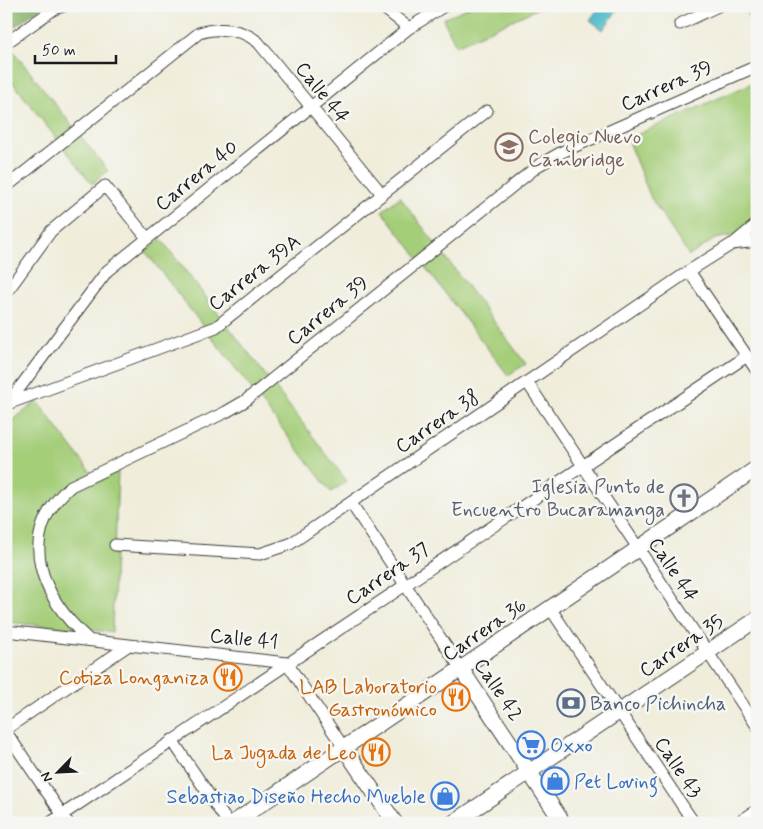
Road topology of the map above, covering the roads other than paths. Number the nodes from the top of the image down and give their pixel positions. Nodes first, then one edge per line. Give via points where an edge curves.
1 (63, 6) edge
2 (380, 6) edge
3 (444, 6) edge
4 (718, 6) edge
5 (680, 24) dead end
6 (410, 28) junction
7 (6, 43) edge
8 (757, 66) edge
9 (311, 106) junction
10 (488, 111) dead end
11 (6, 187) edge
12 (382, 194) junction
13 (757, 224) edge
14 (147, 238) junction
15 (757, 240) edge
16 (732, 244) junction
17 (689, 272) junction
18 (6, 293) edge
19 (746, 356) junction
20 (757, 371) edge
21 (527, 382) junction
22 (8, 405) edge
23 (582, 465) junction
24 (757, 468) edge
25 (351, 503) junction
26 (115, 546) dead end
27 (638, 549) junction
28 (404, 584) junction
29 (550, 608) junction
30 (757, 619) edge
31 (6, 631) edge
32 (89, 640) junction
33 (129, 645) junction
34 (707, 652) junction
35 (286, 663) junction
36 (461, 669) junction
37 (619, 711) junction
38 (757, 726) edge
39 (6, 731) edge
40 (172, 740) junction
41 (344, 748) junction
42 (529, 771) junction
43 (757, 810) edge
44 (65, 819) edge
45 (50, 823) edge
46 (228, 823) edge
47 (234, 823) edge
48 (395, 823) edge
49 (453, 823) edge
50 (563, 823) edge
51 (694, 823) edge
52 (738, 823) edge

1 - 7 street
2 - 6 street
3 - 6 street, Carrera 40
4 - 5 street
6 - 9 street, Carrera 40
8 - 32 street, Carrera 39 via 539,165 245,401 71,486 58,497 46,517 40,539 40,564 58,609
9 - 11 street, Calle 44 via 250,36 225,28 199,33
9 - 12 street, Calle 44
9 - 14 street, Carrera 40
10 - 12 street, Carrera 39A
12 - 22 street, Carrera 39A via 216,327
13 - 16 street
14 - 18 street via 105,186 51,231
14 - 22 street, Carrera 40 via 97,282
15 - 16 street, Carrera 38
16 - 17 street, Carrera 38
17 - 19 street
17 - 21 street, Carrera 38
19 - 20 street
19 - 23 street, Carrera 37
21 - 23 street, Calle 44
21 - 25 street, Carrera 38
23 - 27 street, Calle 44
23 - 28 street, Carrera 37
24 - 27 street, Carrera 36
25 - 26 street, Carrera 38 via 290,544 260,554
25 - 28 street, Calle 42
27 - 29 street, Carrera 36
27 - 34 street, Calle 44
28 - 35 street, Carrera 37
28 - 36 street, Calle 42
29 - 36 street, Carrera 36
29 - 37 street, Calle 43
30 - 34 street, Carrera 35
31 - 32 street, Calle 41
32 - 33 street, Calle 41
33 - 35 street, Calle 41
33 - 39 street
34 - 37 street, Carrera 35
34 - 38 street, Calle 44
35 - 40 street, Carrera 37
35 - 41 street, Calle 41
36 - 41 street, Carrera 36
36 - 42 street, Calle 42
37 - 42 street, Carrera 35
37 - 51 street, Calle 43
39 - 44 street
40 - 44 street, Carrera 37
40 - 46 street
41 - 47 street, Carrera 36
41 - 48 street, Calle 41
42 - 49 street, Carrera 35
42 - 50 street, Calle 42
43 - 52 street
44 - 45 street, Carrera 37

